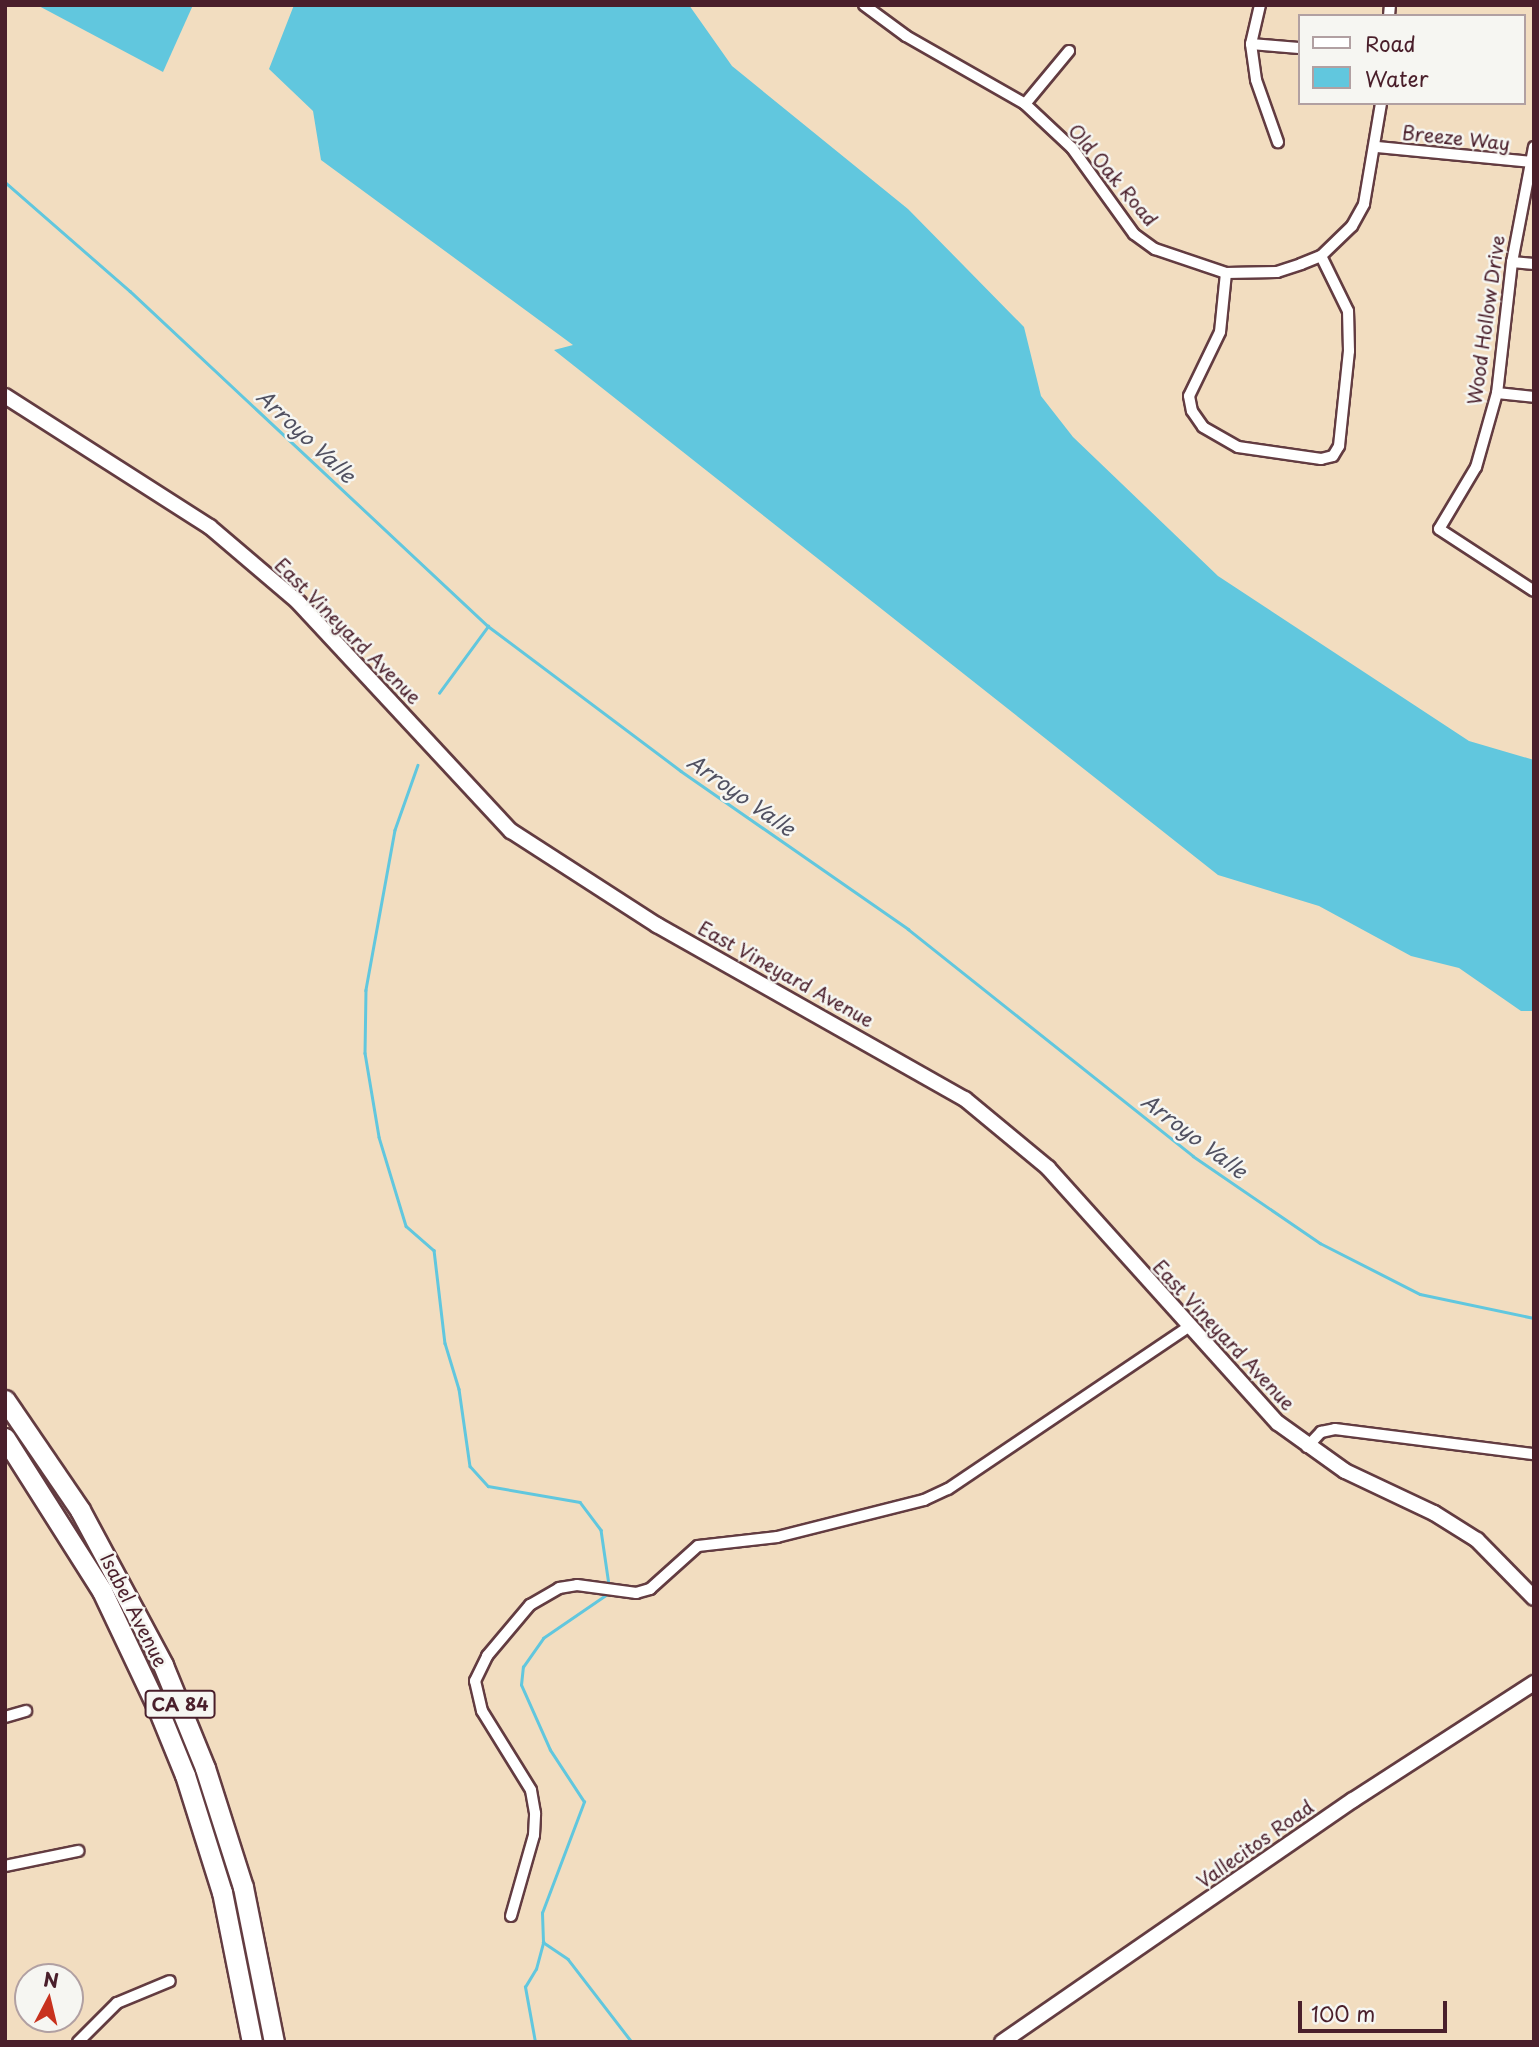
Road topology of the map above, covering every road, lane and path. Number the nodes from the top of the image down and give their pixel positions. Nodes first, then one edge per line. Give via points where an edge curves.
1 (864, 5) edge
2 (1261, 5) edge
3 (1251, 44) junction
4 (1298, 48) edge
5 (1069, 51) dead end
6 (1026, 104) junction
7 (1381, 105) edge
8 (1278, 142) dead end
9 (1377, 146) junction
10 (1534, 147) edge
11 (1532, 162) junction
12 (1321, 256) junction
13 (1513, 262) junction
14 (1534, 264) edge
15 (1226, 274) junction
16 (1497, 393) junction
17 (5, 396) edge
18 (1534, 397) edge
19 (1534, 591) edge
20 (1188, 1327) junction
21 (5, 1400) edge
22 (5, 1438) edge
23 (1307, 1447) junction
24 (1534, 1454) edge
25 (1534, 1598) edge
26 (1534, 1683) edge
27 (26, 1711) dead end
28 (5, 1717) edge
29 (78, 1851) dead end
30 (5, 1866) edge
31 (511, 1916) dead end
32 (170, 1981) dead end
33 (78, 2042) edge
34 (252, 2042) edge
35 (274, 2042) edge
36 (1002, 2042) edge

1 - 6 street, Old Oak Road via 906,36
2 - 3 street
3 - 4 street
3 - 8 street via 1256,80
5 - 6 street
6 - 15 street, Old Oak Road via 1072,148 1134,234 1155,249
7 - 9 street, Old Oak Road
9 - 11 street, Breeze Way
9 - 12 street, Old Oak Road via 1364,204 1352,226
10 - 11 street, Wood Hollow Drive
11 - 13 street, Wood Hollow Drive
12 - 15 street, Old Oak Road via 1277,272
12 - 15 street via 1348,311 1349,351 1339,446 1333,456 1321,460 1238,447 1203,427 1192,411 1189,396 1220,332
13 - 14 street
13 - 16 street, Wood Hollow Drive
16 - 18 street
16 - 19 street, Wood Hollow Drive via 1476,467 1439,530
17 - 20 street, East Vineyard Avenue via 210,527 298,602 511,831 657,925 965,1098 1048,1168
20 - 23 street, East Vineyard Avenue via 1278,1423
20 - 31 street via 948,1489 924,1500 777,1537 698,1546 650,1589 636,1593 577,1585 559,1588 530,1605 487,1656 475,1681 482,1711 531,1790 535,1813 534,1835
21 - 35 highway, Isabel Avenue / CA 84 via 80,1510 132,1602 173,1689 205,1768 243,1887
22 - 34 highway, Isabel Avenue / CA 84 via 102,1591 172,1742 222,1892
23 - 24 street via 1321,1432 1335,1429
23 - 25 street, East Vineyard Avenue via 1477,1540
26 - 36 street, Vallecitos Road via 1353,1800
27 - 28 street
29 - 30 street
32 - 33 street via 117,2003

